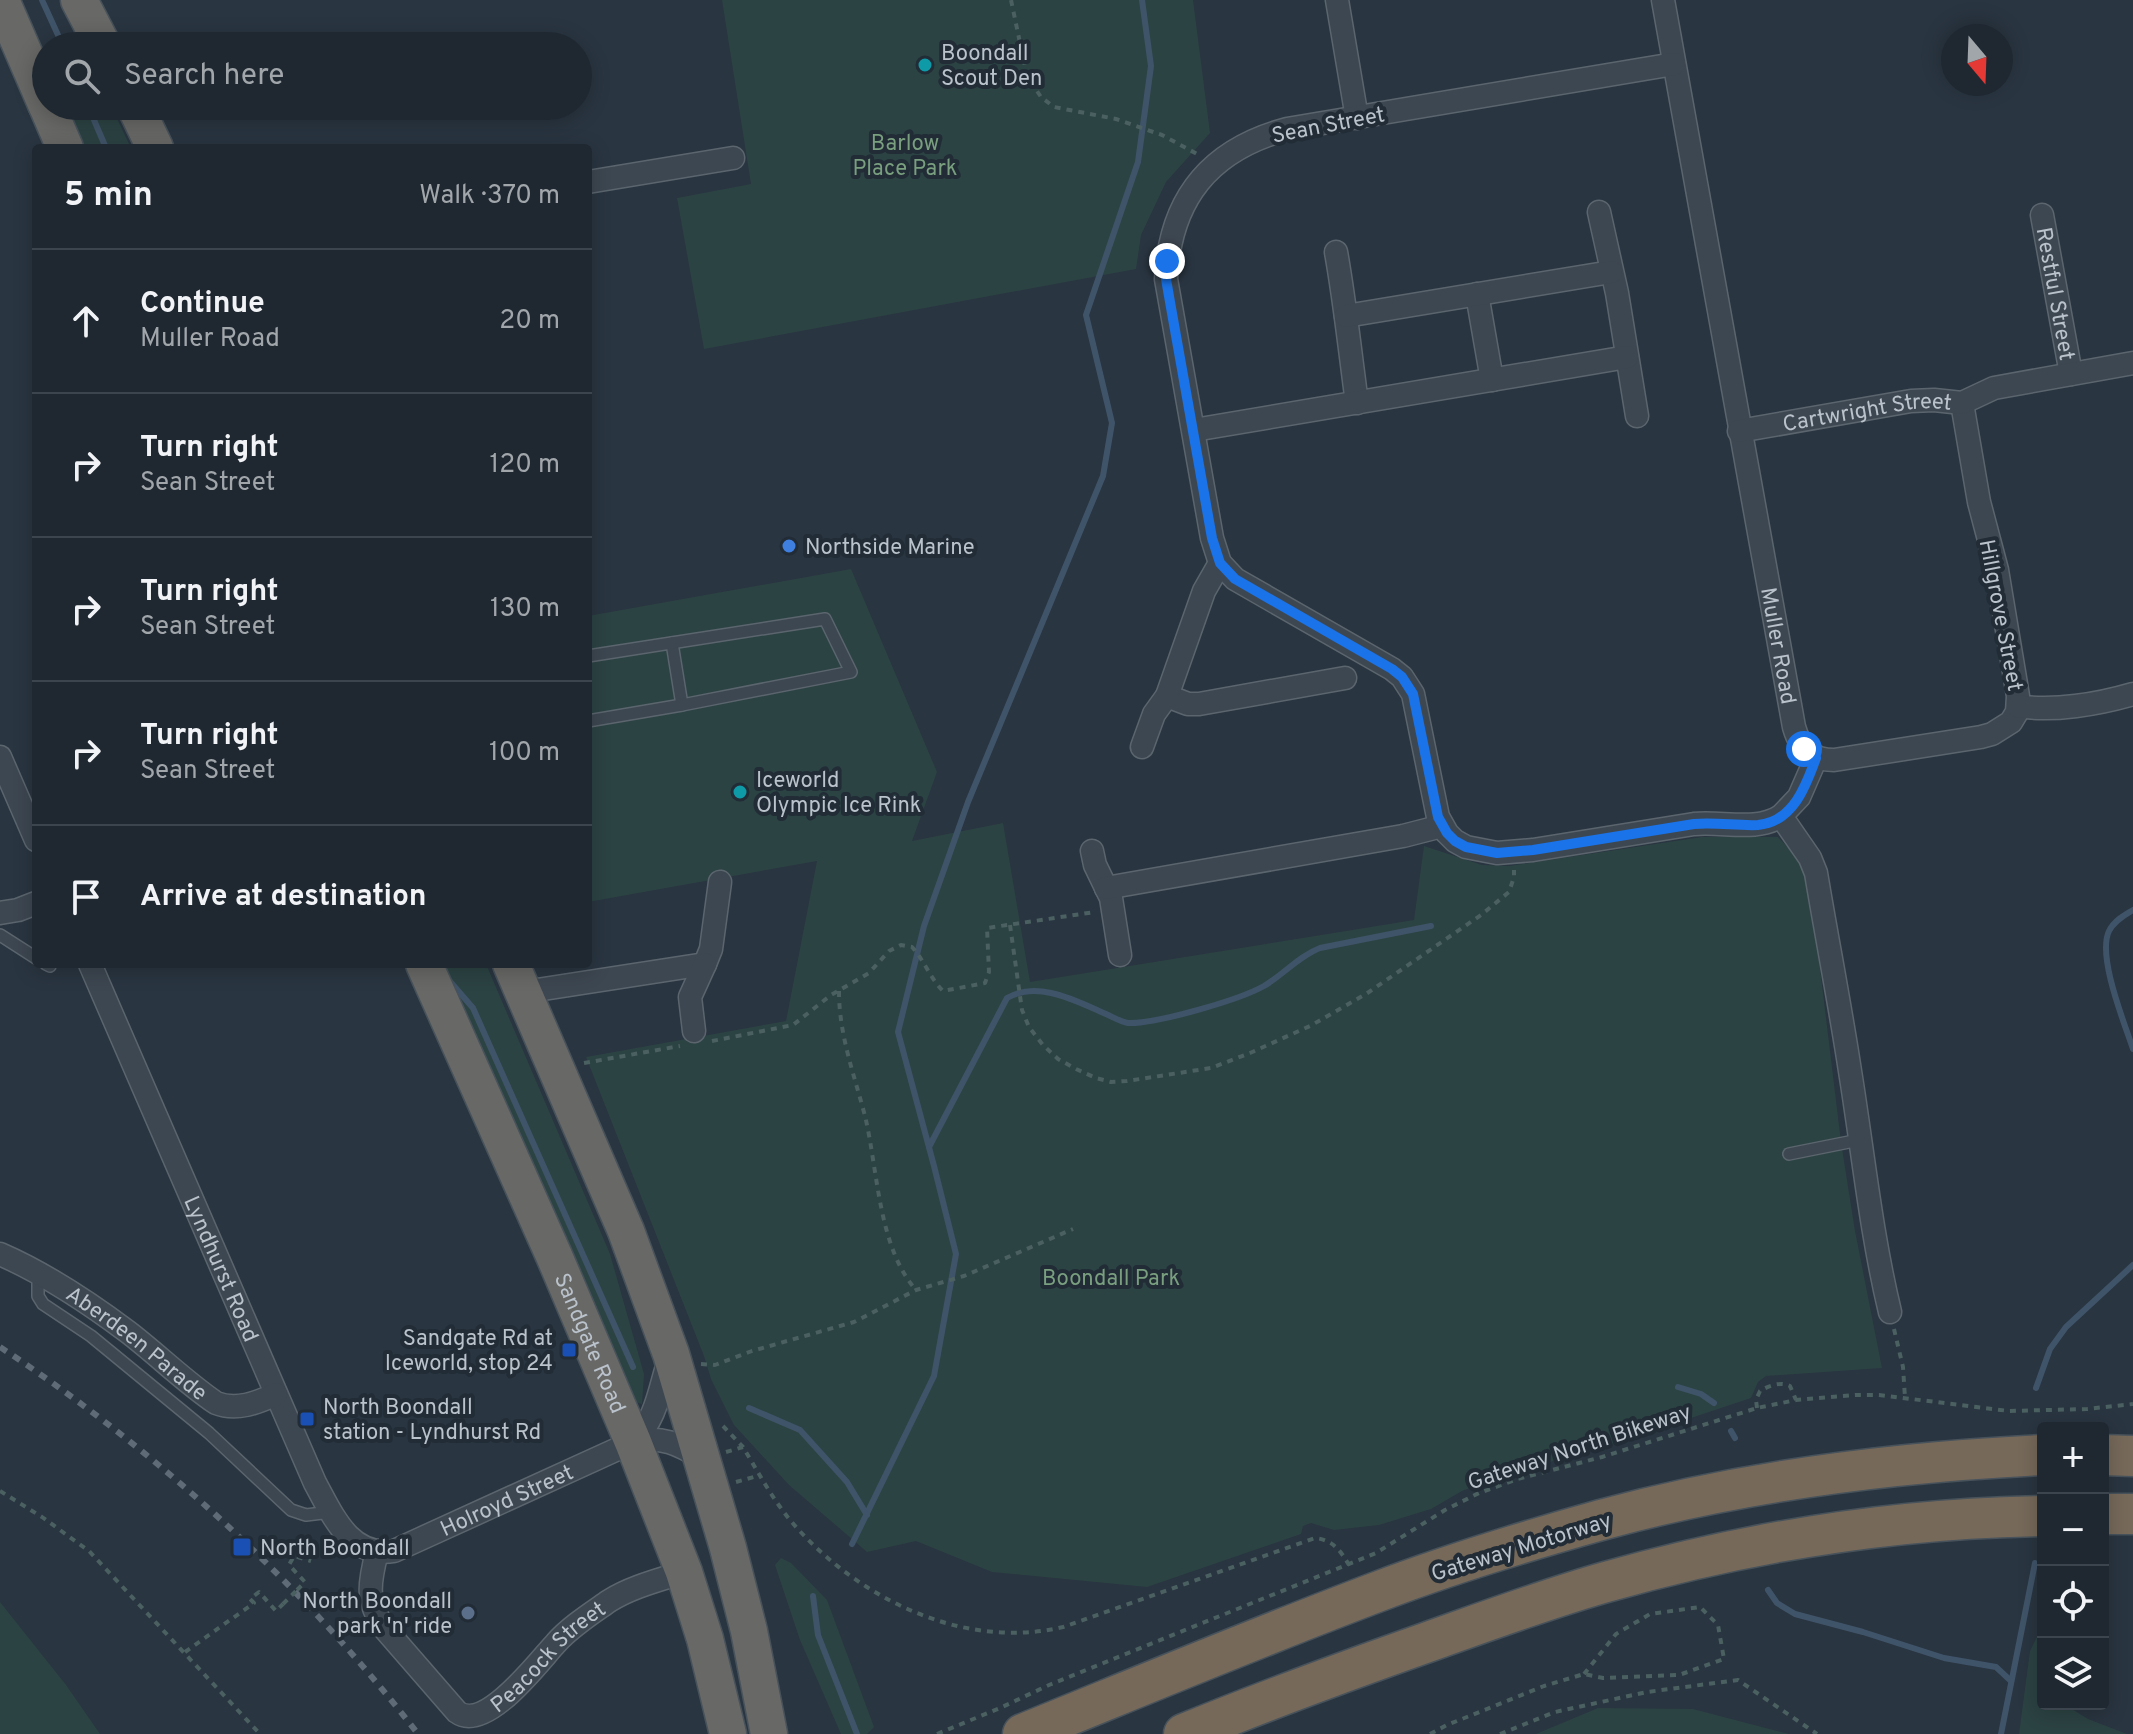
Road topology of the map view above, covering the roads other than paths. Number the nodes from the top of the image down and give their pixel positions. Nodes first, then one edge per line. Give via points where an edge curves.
1 (1, 0) edge
2 (1337, 0) edge
3 (1663, 0) edge
4 (91, 4) edge
5 (99, 32) edge
6 (1674, 64) junction
7 (32, 72) edge
8 (1357, 118) junction
9 (53, 120) edge
10 (142, 120) edge
11 (63, 144) edge
12 (153, 144) edge
13 (733, 158) dead end
14 (592, 181) edge
15 (1599, 212) dead end
16 (2042, 215) dead end
17 (1336, 252) dead end
18 (1611, 272) junction
19 (1477, 294) junction
20 (1346, 316) junction
21 (1627, 357) junction
22 (2133, 363) edge
23 (2071, 374) junction
24 (1492, 380) junction
25 (1357, 403) junction
26 (1962, 403) junction
27 (1637, 416) dead end
28 (1194, 430) junction
29 (1739, 431) junction
30 (1220, 563) junction
31 (672, 643) junction
32 (592, 655) edge
33 (1345, 678) dead end
34 (2133, 694) edge
35 (1167, 696) junction
36 (682, 705) junction
37 (2018, 706) junction
38 (592, 720) edge
39 (1142, 747) dead end
40 (0, 757) edge
41 (1816, 758) junction
42 (1781, 816) junction
43 (1442, 826) junction
44 (32, 831) edge
45 (1092, 851) dead end
46 (720, 882) dead end
47 (1110, 898) junction
48 (32, 905) edge
49 (0, 913) edge
50 (0, 935) edge
51 (32, 955) edge
52 (1120, 955) dead end
53 (705, 964) junction
54 (92, 968) edge
55 (426, 968) edge
56 (518, 978) edge
57 (697, 1039) road end
58 (1859, 1140) junction
59 (1789, 1154) dead end
60 (0, 1254) edge
61 (38, 1271) junction
62 (1890, 1312) road end
63 (684, 1359) junction
64 (276, 1394) junction
65 (633, 1442) junction
66 (2037, 1455) edge
67 (2109, 1455) edge
68 (711, 1456) junction
69 (2133, 1456) edge
70 (331, 1512) junction
71 (2109, 1514) edge
72 (2133, 1514) edge
73 (2037, 1516) edge
74 (377, 1552) junction
75 (684, 1572) junction
76 (728, 1734) edge
77 (769, 1734) edge
78 (1023, 1734) edge
79 (1184, 1734) edge

1 - 7 highway
2 - 8 street
3 - 6 street, Muller Road
4 - 5 highway
6 - 8 street, Sean Street
6 - 29 street, Muller Road
8 - 28 street, Sean Street via 1287,129 1248,143 1215,164 1182,207 1170,241 1166,279
9 - 11 highway
10 - 12 highway
13 - 14 street
15 - 18 street
16 - 23 street, Restful Street
17 - 20 street
18 - 19 street
18 - 21 street
19 - 20 street
19 - 24 street
20 - 25 street
21 - 24 street
21 - 27 street
22 - 23 street, Cartwright Street
23 - 26 street, Cartwright Street via 1994,388
24 - 25 street
25 - 28 street
26 - 29 street, Cartwright Street via 1911,401
26 - 37 street, Hillgrove Street via 1997,570
28 - 30 street, Sean Street
29 - 41 street, Muller Road via 1794,727 1804,749
30 - 35 street via 1204,591
30 - 43 street via 1235,579 1402,677 1413,694
31 - 32 lane
31 - 36 lane
31 - 36 lane via 825,619 851,672
33 - 35 street via 1199,704
34 - 37 street via 2054,709
35 - 39 street
36 - 38 lane
37 - 41 street, Hillgrove Street via 2011,722 1981,737 1834,760
40 - 44 street
41 - 42 street via 1799,797
42 - 43 street via 1756,825 1694,824 1513,853 1466,847
42 - 58 street via 1816,873
43 - 47 street
45 - 47 street
46 - 53 street
47 - 52 street
48 - 49 street
50 - 51 lane
53 - 56 street
53 - 57 street via 690,997
54 - 64 street, Lyndhurst Road
55 - 65 highway, Sandgate Road
56 - 63 highway
58 - 59 lane
58 - 62 street
60 - 61 street, Aberdeen Parade
61 - 64 street, Aberdeen Parade via 216,1403 240,1406
61 - 70 lane via 43,1304 91,1336 209,1433 291,1510 306,1515
63 - 65 street via 661,1381 653,1416
63 - 68 highway
64 - 70 street, Lyndhurst Road
65 - 68 street via 662,1439
65 - 74 street, Holroyd Street via 405,1547
65 - 75 highway, Sandgate Road
66 - 78 highway, Gateway Motorway via 1833,1472 1602,1520 1379,1591
67 - 69 highway
68 - 77 highway
70 - 74 street, Lyndhurst Road via 348,1536
71 - 72 highway
73 - 79 highway via 1825,1535 1606,1582 1305,1686
74 - 75 street, Peacock Street via 370,1587 377,1618 457,1712 468,1717 517,1687 557,1642 610,1601
75 - 76 highway, Sandgate Road

